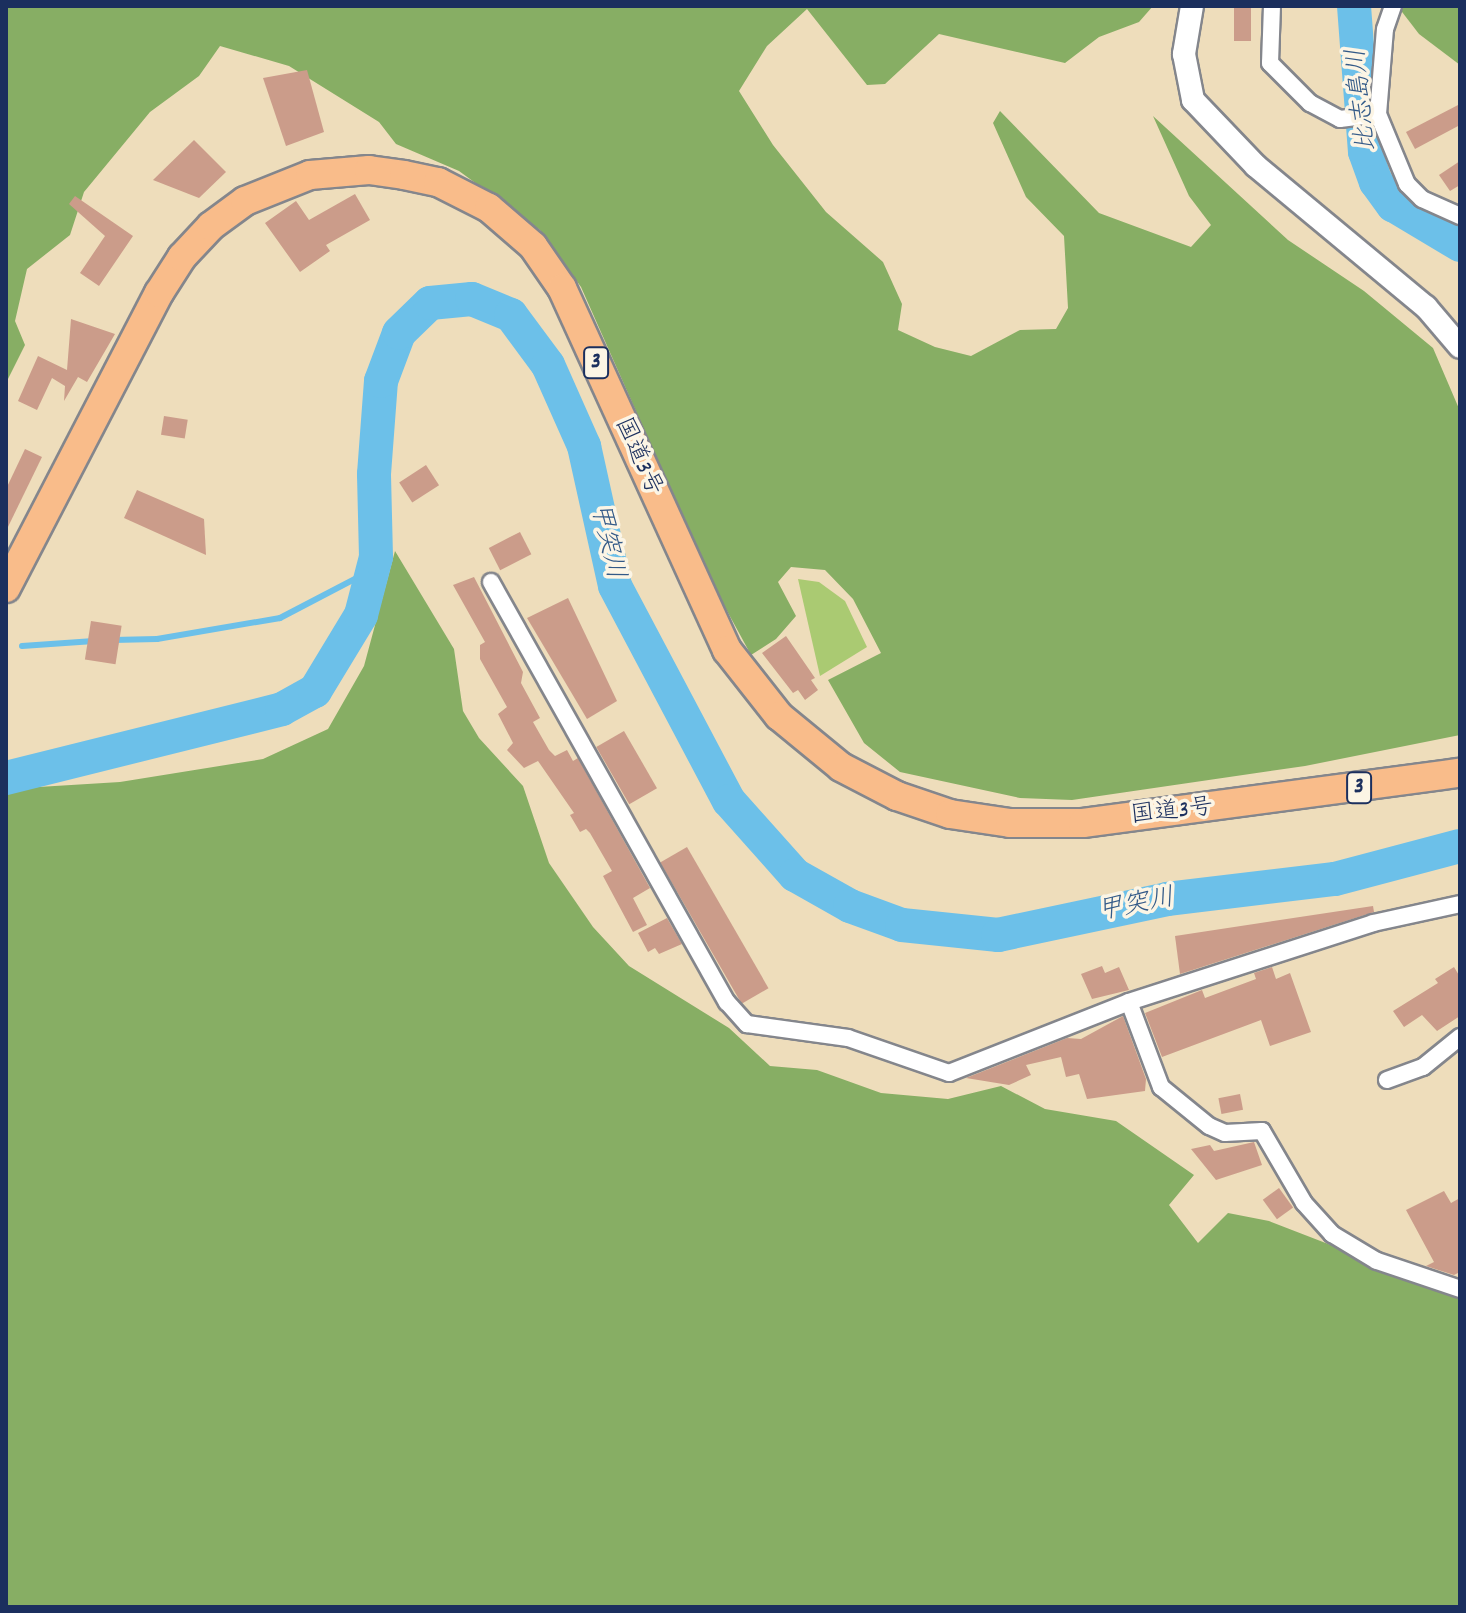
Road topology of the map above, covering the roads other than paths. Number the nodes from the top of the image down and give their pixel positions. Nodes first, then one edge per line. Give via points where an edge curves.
1 (1192, 6) edge
2 (1272, 6) edge
3 (1393, 6) edge
4 (1378, 114) junction
5 (1460, 216) edge
6 (1460, 347) edge
7 (491, 582) dead end
8 (6, 588) edge
9 (1460, 773) edge
10 (1460, 904) edge
11 (1129, 1002) junction
12 (1460, 1037) edge
13 (1387, 1080) dead end
14 (1460, 1289) edge

1 - 6 street via 1184,54 1193,100 1256,166 1426,307
2 - 4 street via 1270,63 1310,103 1340,119
3 - 4 street via 1385,29
4 - 5 street via 1407,184 1422,199
7 - 11 street via 719,988 747,1024 848,1038 949,1073
8 - 9 highway, 国道3号 / 3 via 182,257 245,201 310,175 369,170 438,182 477,201 533,246 562,288 727,650 779,716 841,767 897,796 950,814 1010,823 1083,823
10 - 11 street via 1373,923
11 - 14 street via 1161,1087 1225,1133 1262,1131 1304,1203 1332,1234 1377,1261
12 - 13 street via 1423,1067

